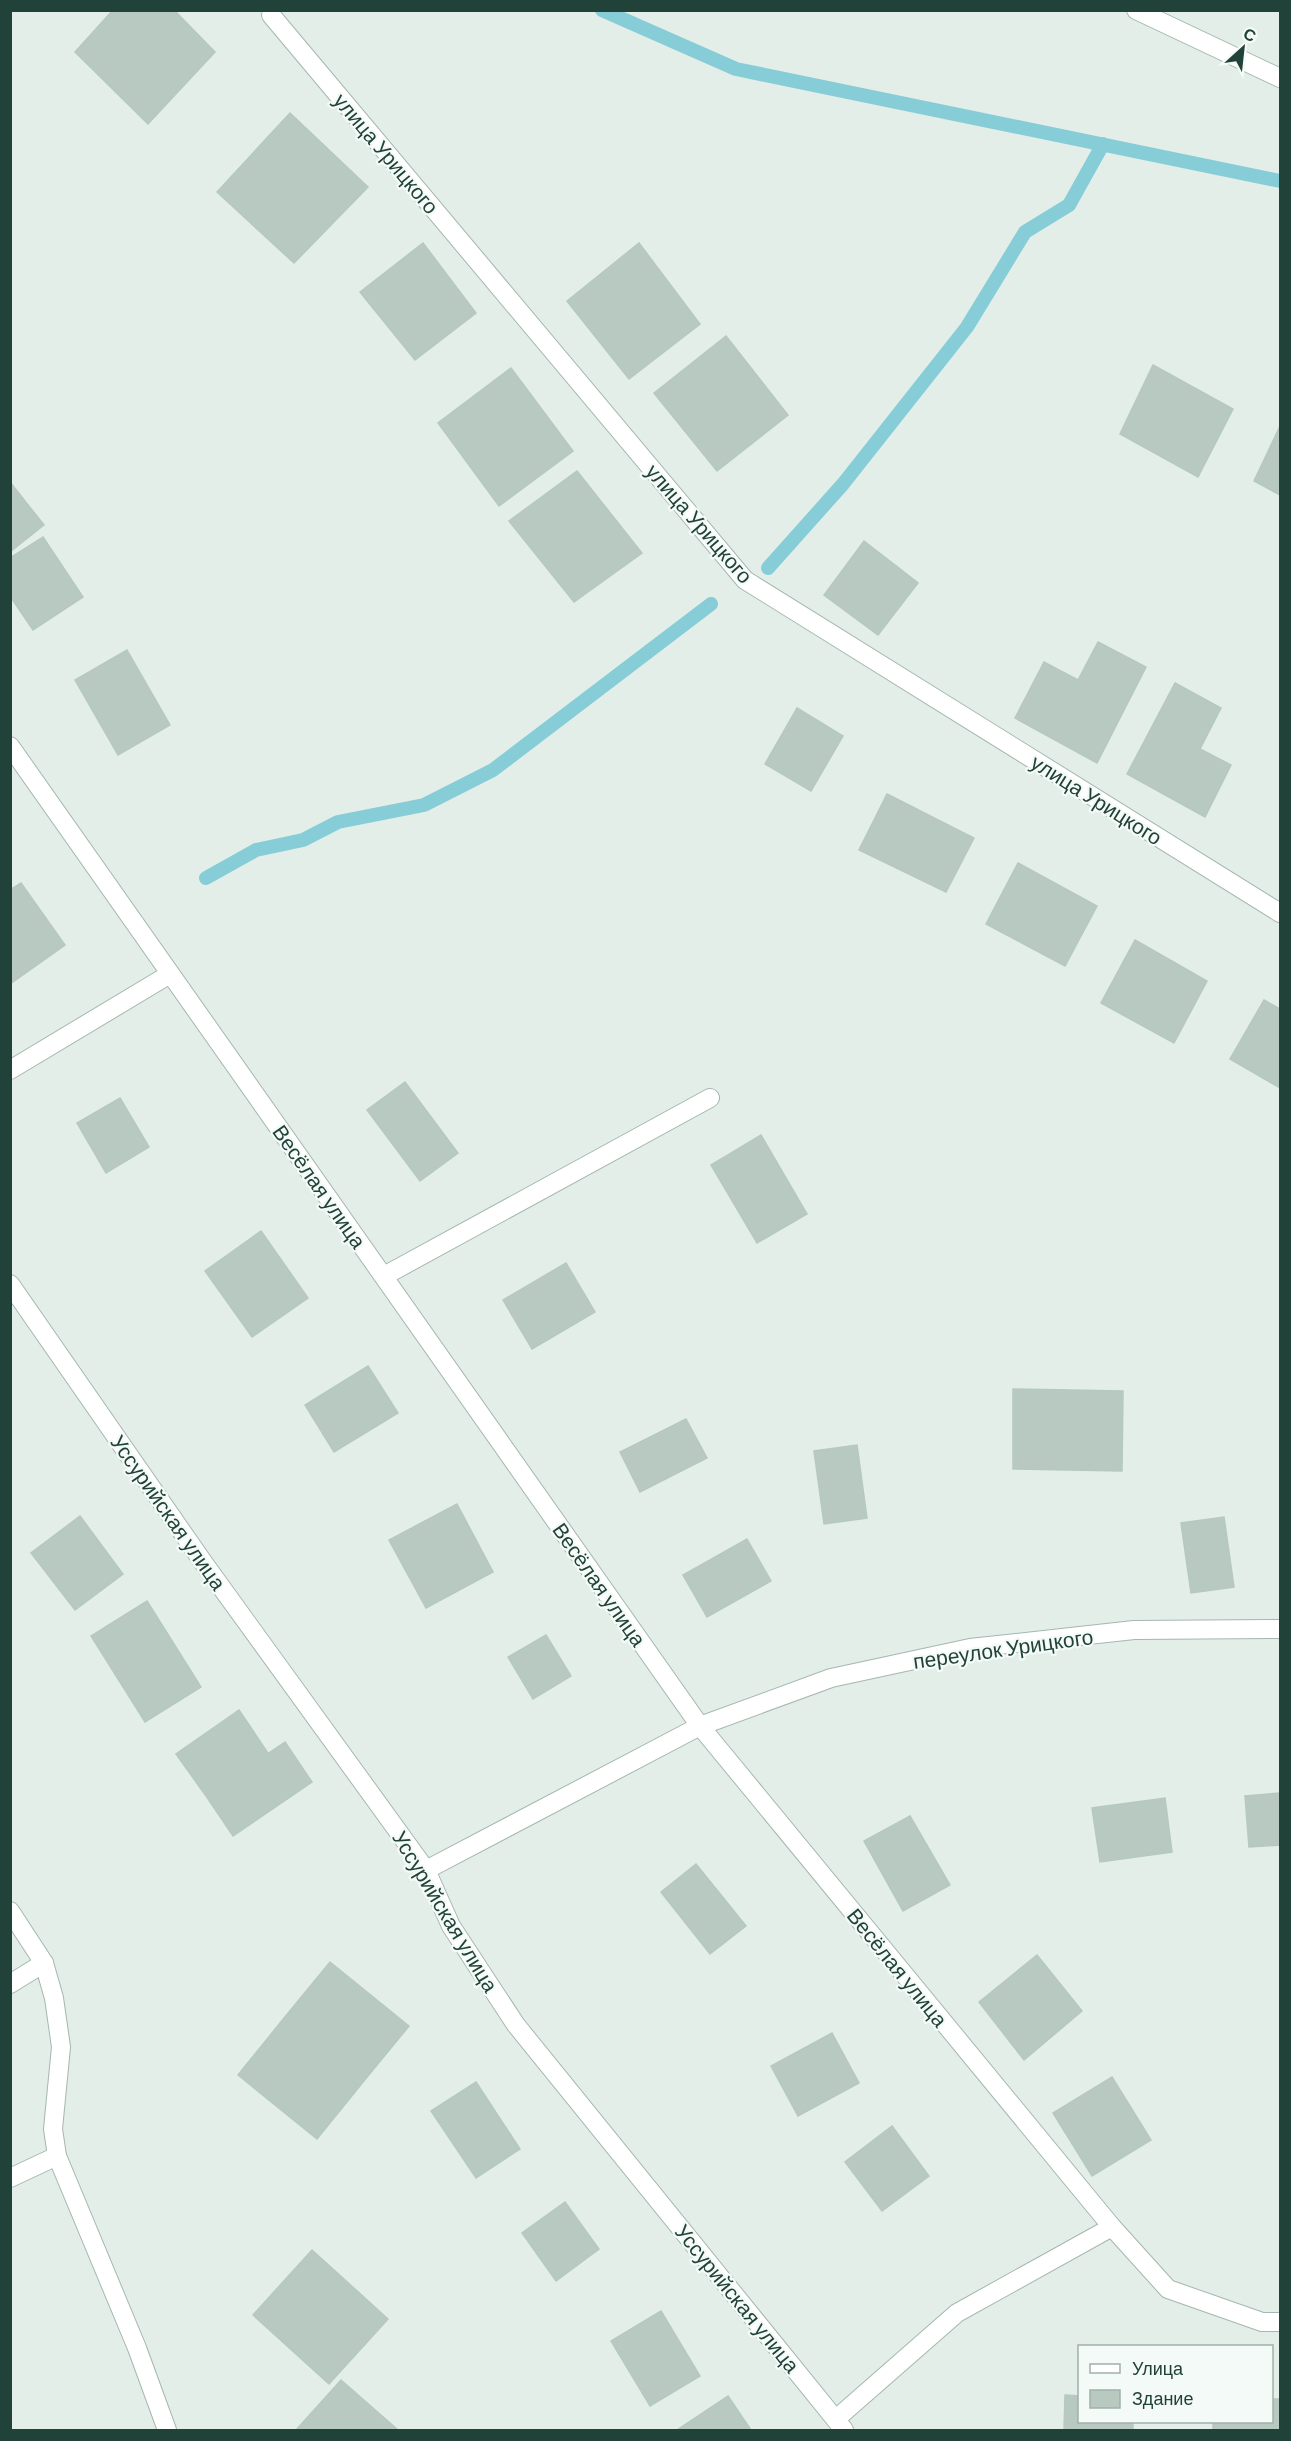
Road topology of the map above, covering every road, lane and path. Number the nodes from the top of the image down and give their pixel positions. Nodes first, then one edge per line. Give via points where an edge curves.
1 (1136, 10) edge
2 (271, 15) dead end
3 (1281, 78) edge
4 (10, 746) edge
5 (1281, 913) edge
6 (171, 974) junction
7 (10, 1070) edge
8 (710, 1098) dead end
9 (384, 1276) junction
10 (10, 1284) edge
11 (1281, 1629) edge
12 (700, 1726) junction
13 (426, 1870) junction
14 (10, 1911) edge
15 (44, 1963) junction
16 (10, 1984) edge
17 (57, 2156) junction
18 (10, 2178) edge
19 (1112, 2227) junction
20 (1281, 2322) edge
21 (840, 2425) edge
22 (167, 2430) edge

1 - 3 street
2 - 5 street, улица Урицкого via 745,580
4 - 6 street, Весёлая улица
6 - 7 street
6 - 9 street, Весёлая улица
8 - 9 street
9 - 12 street, Весёлая улица
10 - 13 street, Уссурийская улица via 203,1562
11 - 12 street, переулок Урицкого via 1134,1630 970,1648 831,1678
12 - 13 street, переулок Урицкого
12 - 19 street, Весёлая улица
13 - 21 street, Уссурийская улица via 451,1926 516,2025
14 - 15 street
15 - 16 street
15 - 17 street via 61,2047 53,2130
17 - 18 street
17 - 22 street
19 - 20 street, Весёлая улица via 1168,2289 1262,2322
19 - 21 street via 957,2313

